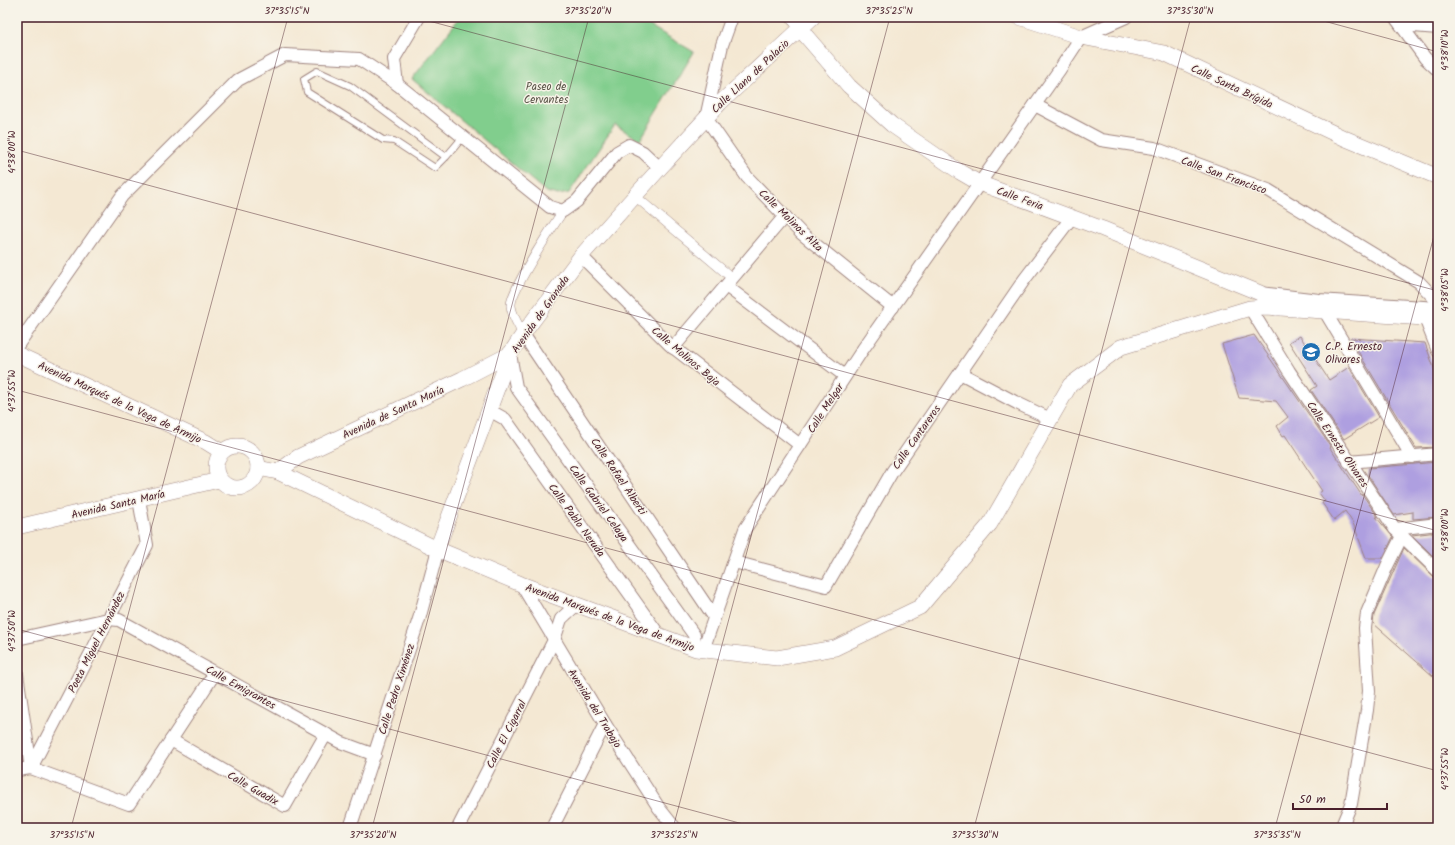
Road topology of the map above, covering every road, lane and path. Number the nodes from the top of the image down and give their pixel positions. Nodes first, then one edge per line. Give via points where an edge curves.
1 (419, 17) edge
2 (732, 17) edge
3 (789, 17) edge
4 (813, 17) edge
5 (1019, 17) edge
6 (1122, 17) edge
7 (1126, 17) edge
8 (1398, 21) edge
9 (1438, 28) edge
10 (800, 29) junction
11 (1081, 37) junction
12 (1438, 70) edge
13 (397, 84) junction
14 (1035, 105) junction
15 (706, 118) junction
16 (463, 138) junction
17 (446, 157) junction
18 (660, 168) junction
19 (1438, 177) edge
20 (979, 183) junction
21 (635, 196) junction
22 (563, 211) junction
23 (785, 216) junction
24 (1072, 217) junction
25 (581, 256) junction
26 (729, 282) junction
27 (1260, 293) junction
28 (1438, 302) edge
29 (892, 307) junction
30 (1250, 308) junction
31 (1276, 308) junction
32 (1438, 308) edge
33 (1324, 310) junction
34 (1432, 318) edge
35 (523, 334) junction
36 (17, 346) edge
37 (673, 348) junction
38 (1438, 351) edge
39 (17, 354) edge
40 (510, 354) junction
41 (960, 373) junction
42 (846, 376) junction
43 (489, 410) junction
44 (1050, 418) junction
45 (800, 445) junction
46 (222, 452) junction
47 (1438, 454) edge
48 (1412, 457) junction
49 (1349, 462) junction
50 (258, 468) junction
51 (278, 472) junction
52 (219, 480) junction
53 (139, 500) junction
54 (1438, 524) edge
55 (17, 526) edge
56 (1398, 532) junction
57 (437, 549) junction
58 (734, 562) junction
59 (1438, 571) edge
60 (521, 584) junction
61 (576, 605) junction
62 (714, 618) junction
63 (108, 619) junction
64 (659, 635) junction
65 (17, 639) edge
66 (554, 640) junction
67 (700, 649) junction
68 (215, 673) junction
69 (17, 674) edge
70 (605, 724) junction
71 (326, 734) junction
72 (171, 740) junction
73 (375, 755) junction
74 (32, 768) junction
75 (17, 770) edge
76 (353, 826) edge
77 (458, 828) edge
78 (552, 828) edge
79 (675, 828) edge
80 (1341, 828) edge

1 - 13 street via 394,59
2 - 15 street, Calle Llano de Palacio via 722,45
3 - 10 street
4 - 10 street, Calle Llano de Palacio
5 - 11 street, Calle Santa Brígida
6 - 7 street
6 - 11 street
8 - 9 street
8 - 12 street via 1425,58
10 - 15 street, Calle Llano de Palacio
10 - 20 street, Calle Feria via 849,86 892,125
11 - 14 street, Calle Melgar
11 - 19 street, Calle Santa Brígida via 1164,54 1344,138
13 - 16 street
13 - 36 street via 359,59 285,55 238,80 122,196
14 - 20 street, Calle Melgar
14 - 28 street, Calle San Francisco via 1101,140 1154,148 1268,190 1419,282
15 - 18 street, Avenida de Granada
15 - 23 street, Calle Molinos Alta via 747,177
16 - 17 lane
16 - 22 street via 550,207
17 - 17 lane via 350,86 317,71 304,79 307,92 383,140 394,141 435,168
18 - 21 street, Avenida de Granada
18 - 22 street via 643,152 629,145 616,152 577,201
20 - 24 street, Calle Feria
20 - 29 street, Calle Melgar
21 - 25 street, Avenida de Granada
21 - 26 street
22 - 35 street via 512,298 510,306
23 - 26 street
23 - 29 street, Calle Molinos Alta via 801,233
24 - 27 street, Calle Feria
24 - 41 street, Calle Cantareros via 1024,280
25 - 35 street, Avenida de Granada
25 - 37 street, Calle Molinos Baja
26 - 37 street
26 - 42 street
27 - 31 street, Calle Feria
27 - 32 street
29 - 42 street, Calle Melgar
30 - 31 street, Avenida Marqués de la Vega de Armijo
30 - 44 street, Avenida Marqués de la Vega de Armijo via 1121,347 1070,385
30 - 49 street, Calle Ernesto Olivares
31 - 33 street, Avenida Marqués de la Vega de Armijo
33 - 34 street, Avenida Marqués de la Vega de Armijo
33 - 48 street
34 - 38 street
35 - 40 street, Avenida de Granada
35 - 62 street, Calle Rafael Alberti
37 - 45 street, Calle Molinos Baja
39 - 46 street, Avenida Marqués de la Vega de Armijo via 206,442
40 - 43 street, Avenida de Granada
40 - 51 street, Avenida de Santa María via 298,457
40 - 67 street, Calle Gabriel Celaya via 516,387 694,635
41 - 44 street
41 - 58 street, Calle Cantareros via 892,472 826,586
42 - 45 street, Calle Melgar
43 - 57 street, Avenida de Granada
43 - 64 street, Calle Pablo Neruda via 505,420
44 - 67 street, Avenida Marqués de la Vega de Armijo via 990,524 920,607 835,648 777,658
45 - 58 street, Calle Melgar via 745,529
46 - 50 street via 230,447 240,446 248,449 255,455
46 - 52 street via 217,461 216,471
47 - 48 street
48 - 49 street
49 - 56 street, Calle Ernesto Olivares
50 - 51 street, Avenida Marqués de la Vega de Armijo
50 - 52 street via 254,481 246,487 227,487
51 - 57 street, Avenida Marqués de la Vega de Armijo
52 - 53 street, Avenida Santa María
53 - 55 street, Avenida Santa María
53 - 63 street, Poeta Miguel Hernández via 147,545
54 - 56 street
56 - 59 street, Calle Ernesto Olivares
56 - 80 street via 1367,613 1367,710 1351,804
57 - 60 street, Avenida Marqués de la Vega de Armijo
57 - 73 street, Calle Pedro Ximénez via 420,616
58 - 62 street, Calle Melgar
60 - 61 street, Avenida Marqués de la Vega de Armijo
60 - 66 street, Avenida del Trabajo
61 - 64 street, Avenida Marqués de la Vega de Armijo
61 - 66 street, Calle El Cigarral via 561,619
62 - 67 street, Calle Melgar
63 - 65 street
63 - 68 street, Calle Emigrantes via 119,620
63 - 74 street, Poeta Miguel Hernández
64 - 67 street, Avenida Marqués de la Vega de Armijo
66 - 70 street, Avenida del Trabajo
66 - 77 street, Calle El Cigarral
68 - 71 street, Calle Emigrantes
68 - 72 street
69 - 74 street
70 - 78 street
70 - 79 street, Avenida del Trabajo via 659,808
71 - 72 street, Calle Guadix via 285,806
71 - 73 street, Calle Emigrantes
72 - 74 street via 128,804
73 - 76 street, Calle Pedro Ximénez
74 - 75 street

